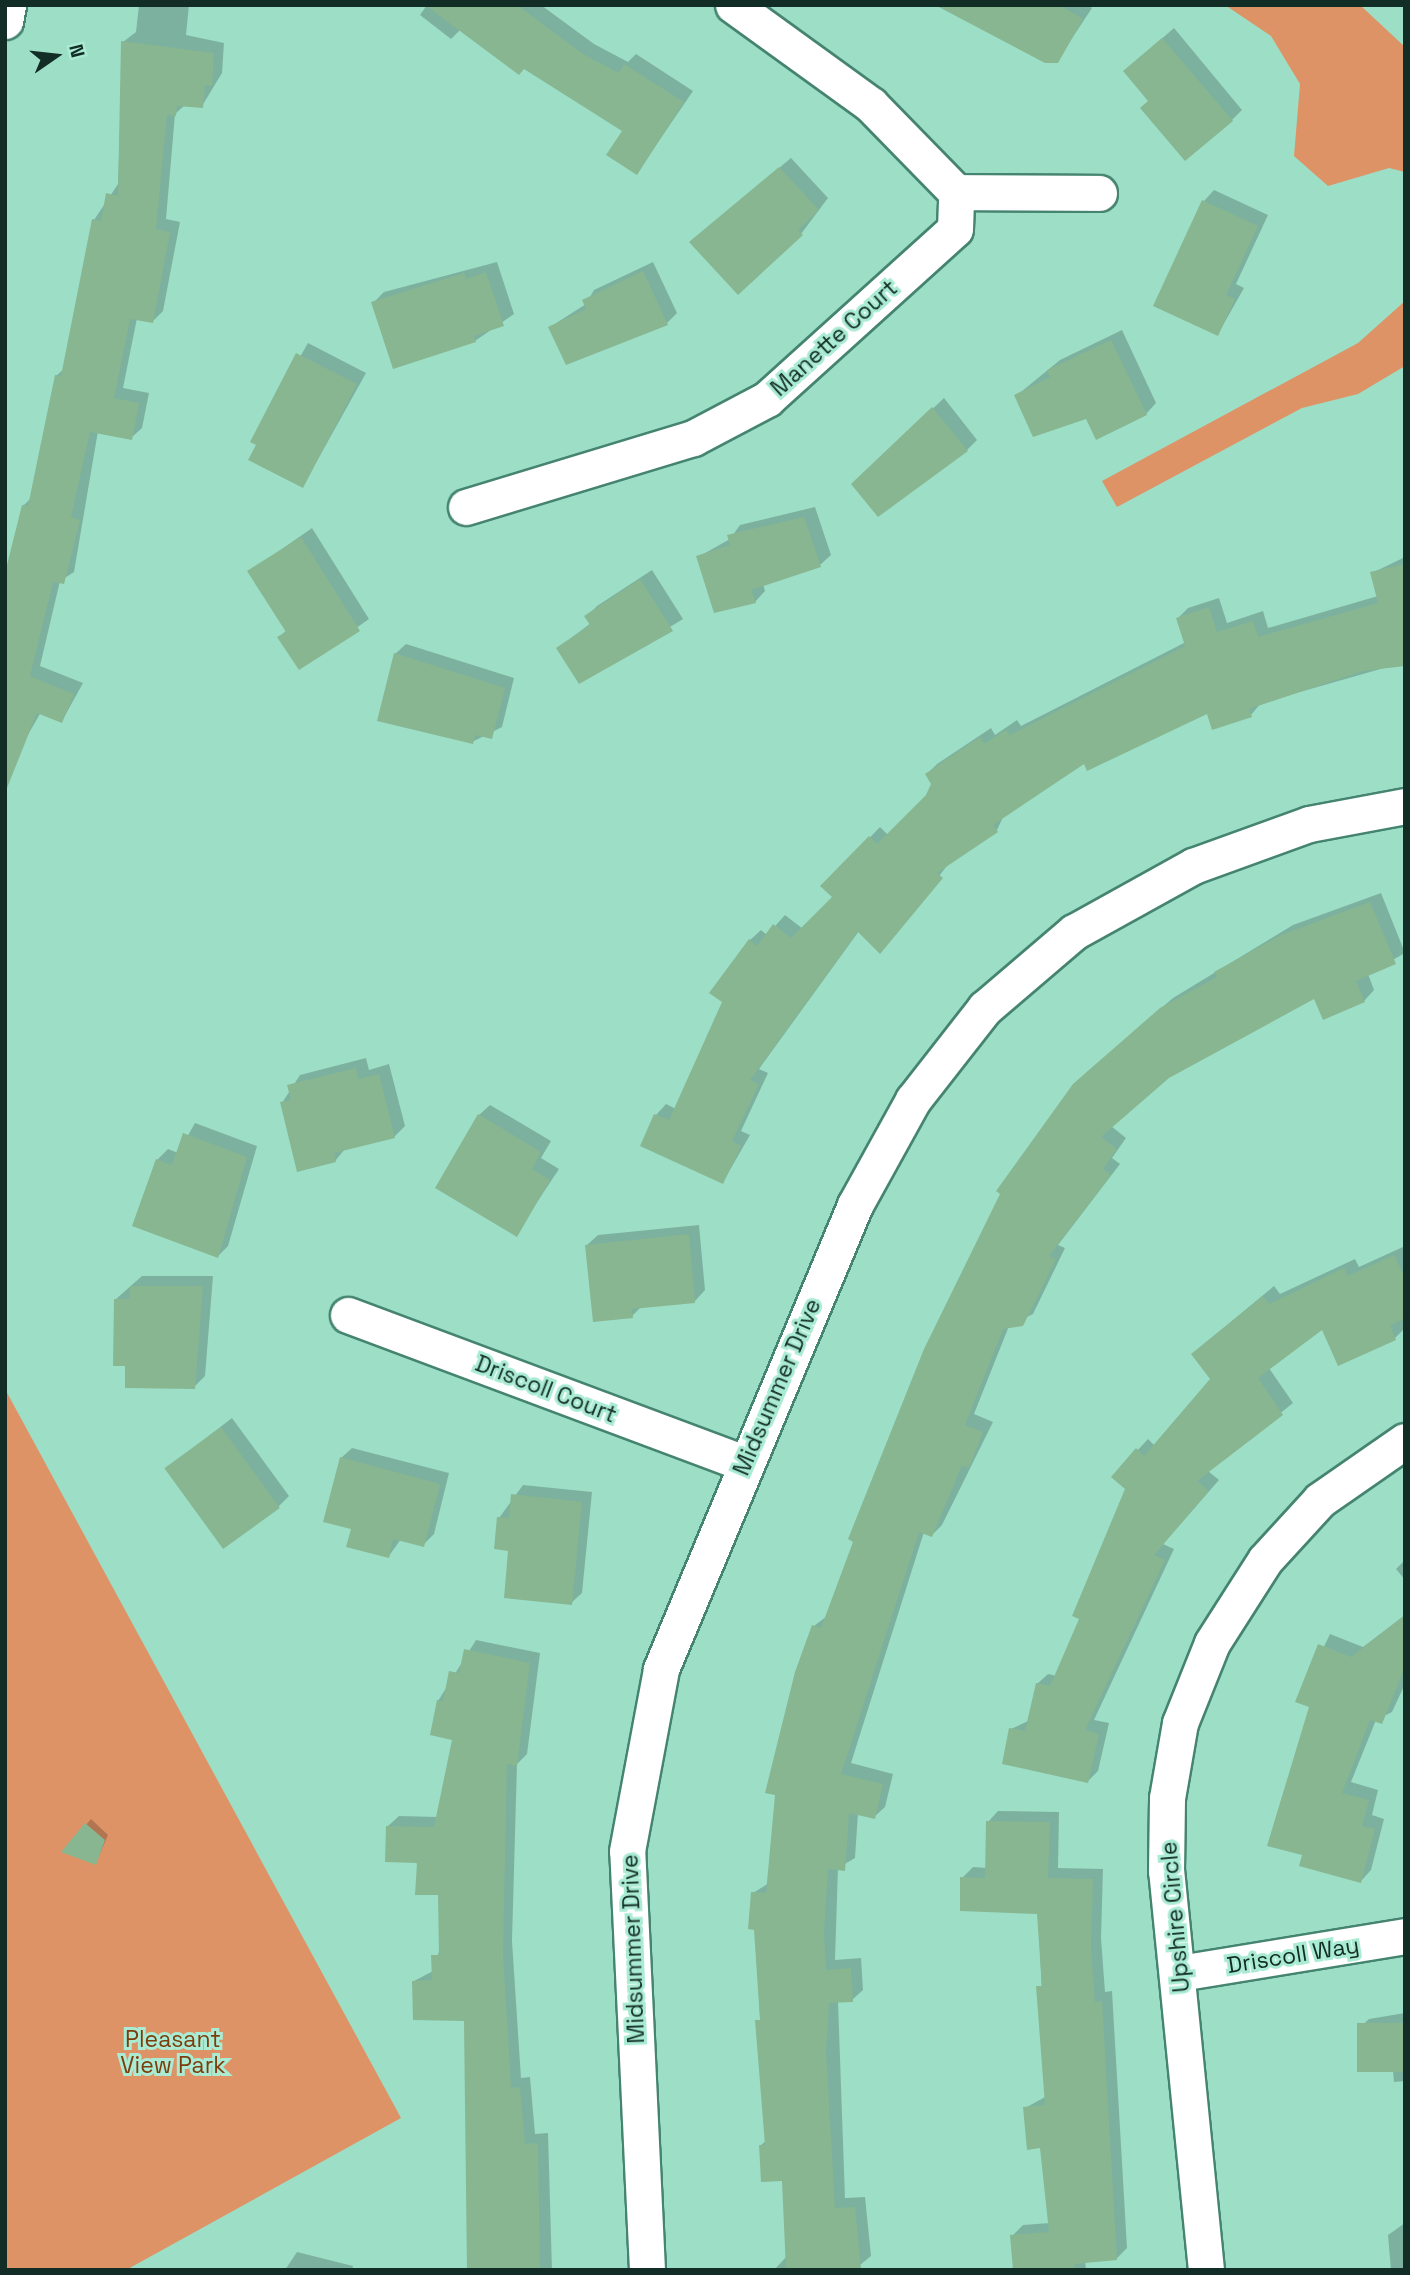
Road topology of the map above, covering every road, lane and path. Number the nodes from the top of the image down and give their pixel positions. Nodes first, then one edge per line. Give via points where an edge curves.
1 (8, 5) edge
2 (733, 5) edge
3 (5, 21) edge
4 (956, 191) junction
5 (1099, 192) dead end
6 (467, 507) dead end
7 (1405, 806) edge
8 (348, 1315) dead end
9 (1405, 1441) edge
10 (744, 1463) junction
11 (1405, 1936) edge
12 (1180, 1973) junction
13 (647, 2270) edge
14 (1206, 2270) edge

1 - 3 street
2 - 4 street via 871,105
4 - 5 street
4 - 6 street, Manette Court via 955,229 767,399 692,438
7 - 10 street, Midsummer Drive via 1309,824 1193,866 1074,932 985,1008 913,1100 855,1205
8 - 10 street, Driscoll Court
9 - 12 street, Upshire Circle via 1320,1500 1265,1560 1212,1643 1180,1723 1167,1798 1166,1871
10 - 13 street, Midsummer Drive via 661,1669 627,1851
11 - 12 street, Driscoll Way
12 - 14 street, Upshire Circle

